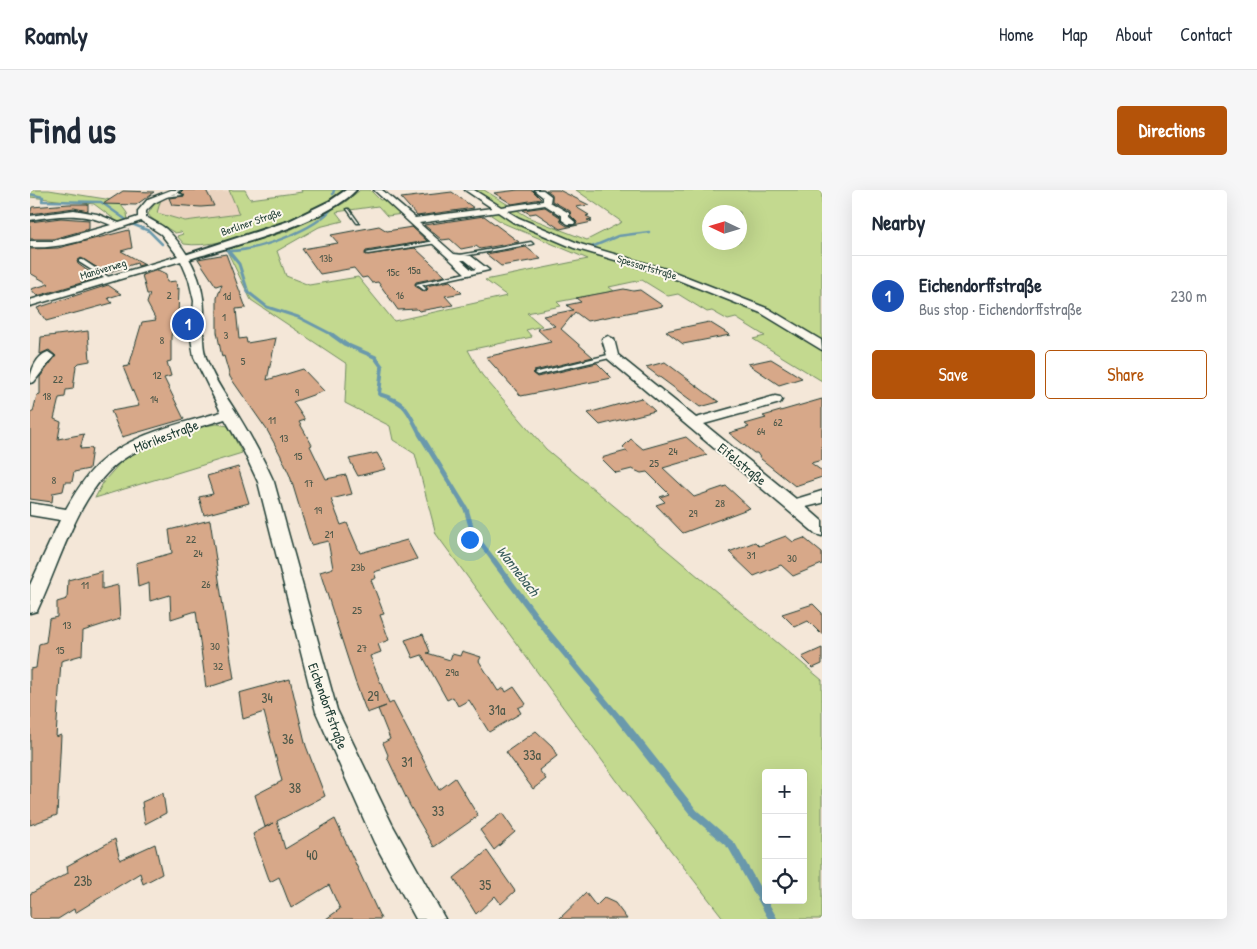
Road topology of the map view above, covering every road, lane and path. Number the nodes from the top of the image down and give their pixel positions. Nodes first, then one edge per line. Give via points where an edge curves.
1 (352, 190) edge
2 (469, 190) edge
3 (538, 190) edge
4 (175, 191) edge
5 (379, 191) edge
6 (546, 203) junction
7 (348, 210) dead end
8 (498, 210) junction
9 (30, 218) edge
10 (138, 219) junction
11 (412, 221) junction
12 (358, 222) dead end
13 (571, 222) dead end
14 (120, 224) junction
15 (435, 242) junction
16 (532, 243) dead end
17 (30, 244) edge
18 (368, 253) dead end
19 (454, 256) junction
20 (182, 258) junction
21 (81, 261) dead end
22 (470, 273) junction
23 (111, 280) junction
24 (424, 289) dead end
25 (30, 303) edge
26 (608, 339) dead end
27 (822, 348) edge
28 (48, 356) dead end
29 (612, 356) junction
30 (537, 374) dead end
31 (30, 380) edge
32 (775, 400) dead end
33 (230, 413) junction
34 (692, 423) junction
35 (822, 497) edge
36 (793, 505) junction
37 (30, 509) edge
38 (72, 516) junction
39 (822, 530) edge
40 (30, 605) edge
41 (431, 919) edge

1 - 20 street, Berliner Straße via 315,211 272,229
2 - 8 street, Spessartstraße
3 - 6 street via 547,196
4 - 10 street via 145,206
5 - 11 street
6 - 8 street
6 - 13 street via 566,215 565,218
7 - 12 lane
8 - 11 street
8 - 27 street, Spessartstraße via 576,246 682,277 765,311
9 - 14 street via 84,213
10 - 14 street
10 - 20 street, Eichendorffstraße via 163,231
11 - 15 street
14 - 17 street via 55,243
15 - 18 lane
15 - 19 street
16 - 19 lane
19 - 22 street
19 - 22 street via 468,258 484,270
20 - 23 street, Manöverweg
20 - 33 street, Eichendorffstraße via 200,297 197,340 202,363
21 - 23 lane
22 - 24 lane via 418,284
23 - 25 street, Manöverweg
26 - 29 street
28 - 31 street
29 - 30 lane
29 - 34 street, Eifelstraße
32 - 34 street
33 - 38 street, Mörikestraße via 154,438 119,456 103,467 92,481
33 - 41 street, Eichendorffstraße via 257,459 266,482 328,712 383,832
34 - 36 street, Eifelstraße
35 - 36 street
36 - 39 street, Eifelstraße
37 - 38 street
38 - 40 street, Mörikestraße

